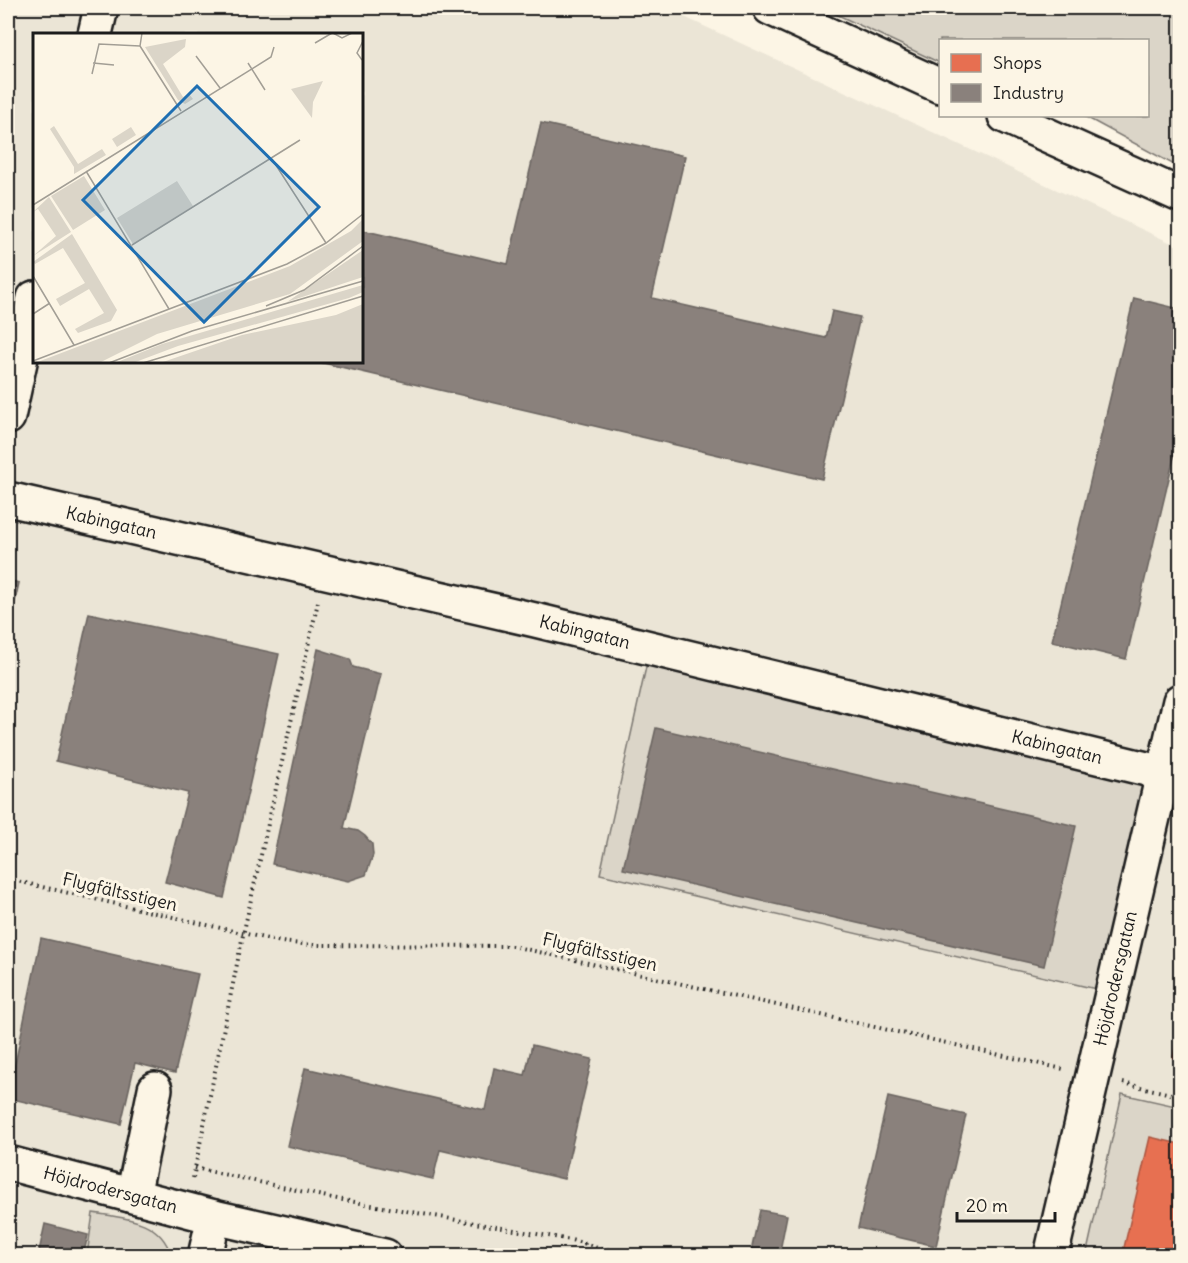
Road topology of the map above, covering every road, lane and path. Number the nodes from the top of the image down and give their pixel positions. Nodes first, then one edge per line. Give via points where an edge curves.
1 (101, 8) edge
2 (770, 8) edge
3 (95, 33) edge
4 (939, 86) edge
5 (1007, 117) edge
6 (1180, 195) edge
7 (33, 303) edge
8 (8, 417) edge
9 (8, 499) edge
10 (324, 572) junction
11 (1180, 700) edge
12 (1163, 773) junction
13 (8, 879) edge
14 (243, 934) junction
15 (1094, 1076) junction
16 (155, 1089) dead end
17 (1180, 1096) edge
18 (8, 1163) edge
19 (195, 1168) junction
20 (133, 1196) junction
21 (200, 1214) junction
22 (585, 1243) junction
23 (205, 1256) edge
24 (385, 1256) edge
25 (582, 1256) edge
26 (632, 1256) edge
27 (1051, 1256) edge

1 - 3 street
2 - 4 street
5 - 6 street
7 - 8 street
9 - 10 street, Kabingatan
10 - 12 street, Kabingatan
10 - 14 path
11 - 12 street, Höjdrodersgatan
12 - 15 street, Höjdrodersgatan
13 - 14 path, Flygfältsstigen
14 - 15 path, Flygfältsstigen via 313,945 512,946
14 - 19 path
15 - 17 path, Flygfältsstigen
15 - 27 street, Höjdrodersgatan
16 - 20 street
18 - 20 street, Höjdrodersgatan
19 - 21 path
19 - 22 path via 332,1198
20 - 21 street, Höjdrodersgatan
21 - 23 street
21 - 24 street, Höjdrodersgatan
22 - 25 path
22 - 26 path

